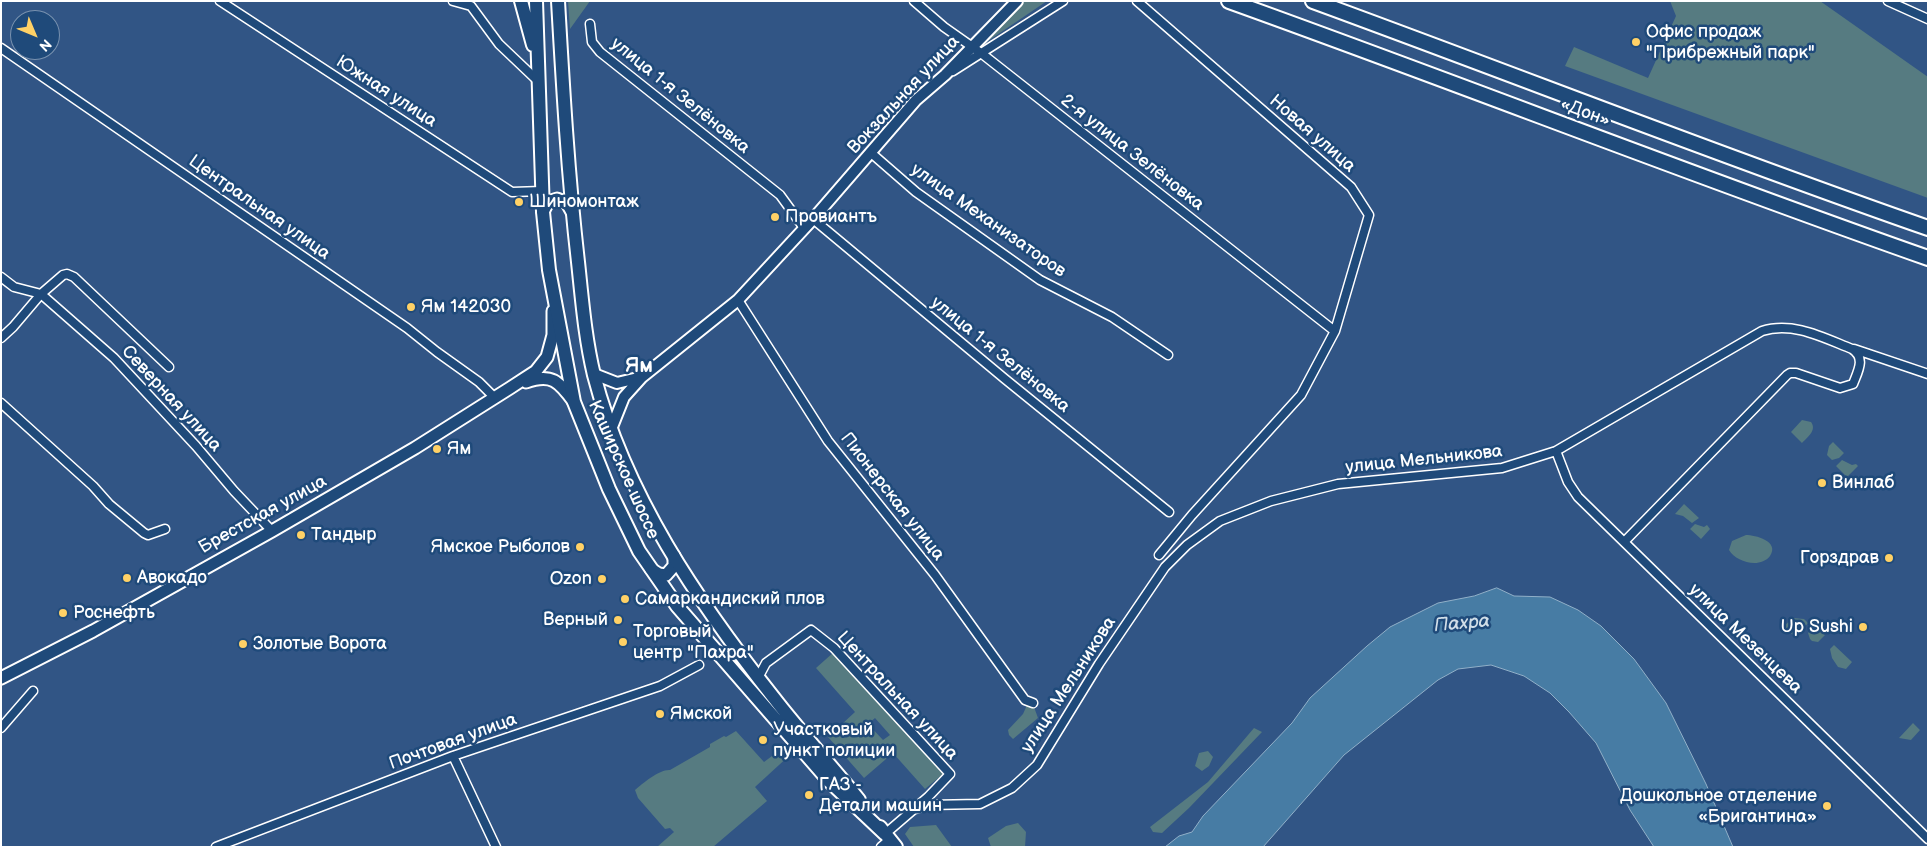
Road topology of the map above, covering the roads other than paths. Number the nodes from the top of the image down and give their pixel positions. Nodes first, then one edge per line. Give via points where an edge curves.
1 (220, 1) edge
2 (453, 1) edge
3 (521, 1) edge
4 (536, 1) edge
5 (558, 1) edge
6 (914, 1) edge
7 (1017, 1) edge
8 (1063, 1) edge
9 (1137, 1) edge
10 (1229, 1) edge
11 (1313, 1) edge
12 (1888, 1) edge
13 (1928, 19) edge
14 (590, 24) dead end
15 (972, 47) junction
16 (1, 48) edge
17 (981, 54) junction
18 (539, 69) junction
19 (945, 76) junction
20 (539, 82) junction
21 (870, 152) junction
22 (542, 191) junction
23 (543, 212) junction
24 (572, 212) junction
25 (813, 219) junction
26 (804, 228) junction
27 (1928, 228) edge
28 (1928, 258) edge
29 (1, 277) edge
30 (42, 293) junction
31 (554, 297) junction
32 (738, 300) junction
33 (1333, 330) junction
34 (1, 338) edge
35 (1852, 348) junction
36 (1168, 355) dead end
37 (169, 367) dead end
38 (594, 374) junction
39 (1928, 374) edge
40 (642, 377) junction
41 (510, 388) junction
42 (495, 398) junction
43 (574, 402) junction
44 (1, 403) edge
45 (612, 427) junction
46 (1556, 451) junction
47 (1170, 512) dead end
48 (166, 529) dead end
49 (272, 530) junction
50 (1624, 542) junction
51 (1159, 555) dead end
52 (674, 556) junction
53 (650, 568) junction
54 (699, 665) dead end
55 (1, 678) edge
56 (758, 678) junction
57 (33, 692) dead end
58 (1033, 703) dead end
59 (1, 728) edge
60 (453, 756) junction
61 (912, 810) junction
62 (1928, 839) edge
63 (888, 842) edge
64 (216, 847) edge
65 (496, 847) edge

1 - 22 street, Южная улица via 512,192
2 - 20 street via 471,6 498,44
3 - 18 main road
4 - 18 main road, Каширское шоссе
5 - 24 main road, Каширское шоссе
6 - 15 street, 2-я улица Зелёновка
7 - 15 street, Вокзальная улица
8 - 17 street
9 - 33 street, Новая улица via 1351,187 1369,215
10 - 28 highway, «Дон» via 1702,178
11 - 27 highway, «Дон» via 1703,148
12 - 13 street
14 - 26 street, улица 1-я Зелёновка via 592,42 600,52 780,195
15 - 17 street, 2-я улица Зелёновка
15 - 19 street, Вокзальная улица
16 - 42 street, Центральная улица via 407,328 479,382
17 - 19 street
17 - 33 street, 2-я улица Зелёновка
18 - 20 main road, Каширское шоссе
19 - 21 street, Вокзальная улица via 916,100
20 - 22 main road, Каширское шоссе
21 - 25 street, Вокзальная улица
21 - 36 street, улица Механизаторов via 916,192 1040,280 1112,317
22 - 23 main road, Каширское шоссе
23 - 24 main road via 548,202 557,199 567,203
23 - 31 main road, Каширское шоссе
24 - 38 main road, Каширское шоссе
25 - 26 street, Вокзальная улица
25 - 47 street, улица 1-я Зелёновка
26 - 32 street, Вокзальная улица
29 - 30 street via 14,287
30 - 34 street
30 - 37 street via 63,275 74,277
30 - 49 street, Северная улица via 114,358
31 - 41 main road, Брестская улица via 553,335 546,357 536,371
31 - 43 main road, Каширское шоссе
32 - 40 street, Вокзальная улица
32 - 58 street, Пионерская улица via 828,441 935,575 1025,700
33 - 51 street, Новая улица via 1301,395
35 - 39 street, улица Мельникова
35 - 46 street, улица Мельникова via 1792,328 1762,331
35 - 50 street via 1860,359 1853,384 1840,388 1790,373
38 - 40 street, Вокзальная улица via 616,383
38 - 45 main road, Каширское шоссе
40 - 45 street, Вокзальная улица via 624,397
41 - 42 main road, Брестская улица
41 - 43 main road, Брестская улица via 536,378 549,378 558,382
42 - 49 main road, Брестская улица
43 - 53 main road, Каширское шоссе via 609,489
44 - 48 street via 144,533 148,535
45 - 52 main road, Каширское шоссе via 631,476
46 - 50 street, улица Мезенцева via 1572,489
46 - 61 street, улица Мельникова via 1502,468 1338,484 1272,501 1220,521 1187,545 1165,567 1031,771 1012,788 980,804 928,805
49 - 55 main road, Брестская улица via 93,631
50 - 62 street, улица Мезенцева
52 - 53 main road via 674,566 666,574
52 - 56 main road, Каширское шоссе via 688,581
53 - 63 main road, Каширское шоссе via 677,606 761,704
54 - 60 street, Почтовая улица via 660,686
56 - 61 street, Центральная улица via 766,663 811,630 834,648 950,774
56 - 63 main road, Каширское шоссе
57 - 59 street
60 - 64 street, Почтовая улица
60 - 65 street
61 - 63 street, Центральная улица

